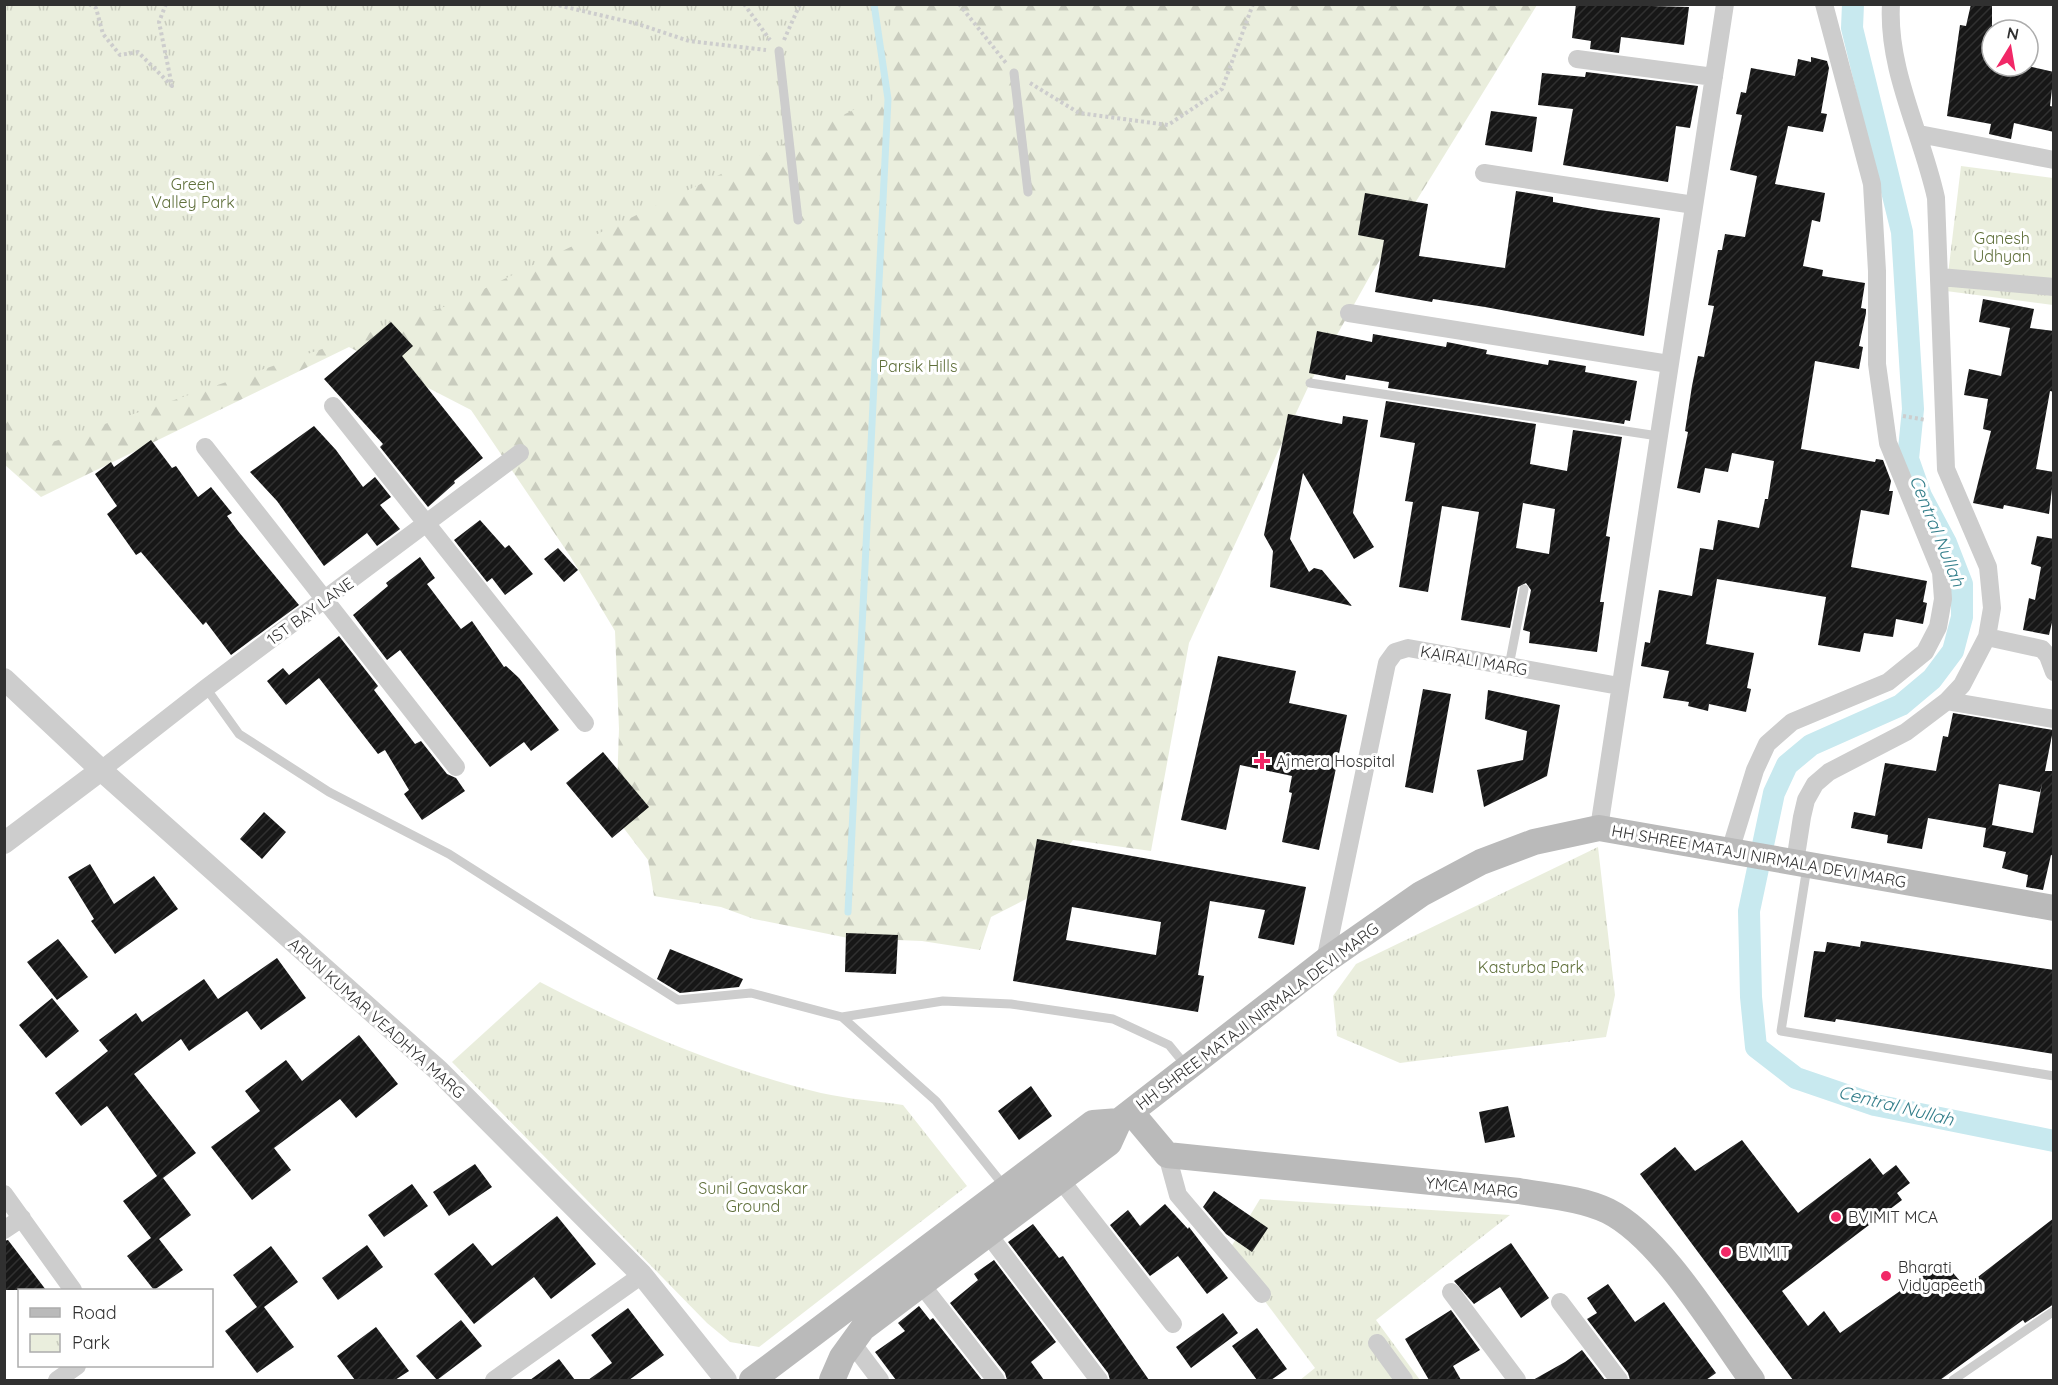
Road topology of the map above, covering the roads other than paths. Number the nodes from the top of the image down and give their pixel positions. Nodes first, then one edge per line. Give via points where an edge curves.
1 (1725, 4) edge
2 (1824, 4) edge
3 (1891, 4) edge
4 (779, 51) road end
5 (1577, 59) dead end
6 (1014, 73) road end
7 (1714, 77) junction
8 (1919, 134) junction
9 (2054, 160) edge
10 (1484, 173) dead end
11 (1028, 192) dead end
12 (1694, 205) junction
13 (798, 220) dead end
14 (1941, 276) junction
15 (2054, 287) edge
16 (1349, 313) dead end
17 (1669, 364) junction
18 (1310, 383) dead end
19 (333, 406) dead end
20 (1658, 436) junction
21 (205, 447) dead end
22 (520, 453) dead end
23 (427, 524) junction
24 (1524, 589) dead end
25 (325, 600) junction
26 (1987, 637) junction
27 (1509, 666) junction
28 (2054, 672) edge
29 (4, 679) edge
30 (1619, 686) junction
31 (206, 687) junction
32 (1947, 701) junction
33 (2054, 719) edge
34 (585, 723) dead end
35 (456, 766) dead end
36 (101, 770) junction
37 (1599, 828) junction
38 (4, 843) edge
39 (1735, 852) junction
40 (1796, 862) junction
41 (2054, 908) edge
42 (1325, 961) junction
43 (842, 1017) junction
44 (1189, 1069) junction
45 (2054, 1076) edge
46 (1125, 1116) junction
47 (1167, 1155) junction
48 (1060, 1179) junction
49 (1006, 1188) junction
50 (4, 1194) edge
51 (22, 1218) junction
52 (4, 1230) edge
53 (988, 1234) junction
54 (642, 1275) junction
55 (921, 1284) junction
56 (72, 1289) edge
57 (1451, 1292) dead end
58 (1262, 1294) dead end
59 (1560, 1302) dead end
60 (2054, 1311) edge
61 (1173, 1324) dead end
62 (852, 1343) junction
63 (1377, 1343) dead end
64 (74, 1367) edge
65 (57, 1380) edge
66 (494, 1380) edge
67 (726, 1380) edge
68 (752, 1380) edge
69 (758, 1380) edge
70 (776, 1380) edge
71 (832, 1380) edge
72 (880, 1380) edge
73 (996, 1380) edge
74 (1099, 1380) edge
75 (1404, 1380) edge
76 (1517, 1380) edge
77 (1619, 1380) edge
78 (1752, 1380) edge
79 (1953, 1380) edge

1 - 7 street
2 - 39 street via 1872,184 1877,364 1888,444 1941,572 1943,599 1938,627 1925,652 1888,682 1792,722 1767,744 1755,770
3 - 8 street via 1892,46
4 - 13 lane
5 - 7 street
6 - 11 lane
7 - 12 street
8 - 9 street
8 - 14 street via 1936,198
10 - 12 street
12 - 17 street
14 - 15 street
14 - 26 street via 1946,470 1988,567 1992,609
16 - 17 street
17 - 20 street
18 - 20 lane
19 - 23 street
20 - 30 street
21 - 25 street
22 - 23 street, 1ST BAY LANE
23 - 25 street, 1ST BAY LANE
23 - 34 street
24 - 27 lane
25 - 31 street, 1ST BAY LANE
25 - 35 street
26 - 28 street via 2042,649
26 - 32 street via 1962,685
27 - 30 street, KAIRALI MARG
27 - 42 street, KAIRALI MARG via 1408,648 1395,652 1387,663
29 - 36 street, ARUN KUMAR VEADHYA MARG
30 - 37 street
31 - 36 street, 1ST BAY LANE
31 - 43 lane via 239,734 329,792 449,854 678,1000 751,993
32 - 33 street
32 - 40 street via 1906,732 1829,772 1815,784 1806,800
36 - 38 street
36 - 54 street, ARUN KUMAR VEADHYA MARG via 439,1071
37 - 39 main road, HH SHREE MATAJI NIRMALA DEVI MARG
37 - 42 main road, HH SHREE MATAJI NIRMALA DEVI MARG via 1534,842 1481,862 1422,894
39 - 40 main road, HH SHREE MATAJI NIRMALA DEVI MARG
40 - 41 main road, HH SHREE MATAJI NIRMALA DEVI MARG
40 - 45 lane via 1781,1031
42 - 44 main road, HH SHREE MATAJI NIRMALA DEVI MARG
43 - 44 lane via 943,1001 1011,1004 1113,1019 1169,1045
43 - 49 lane via 936,1101
44 - 46 main road, HH SHREE MATAJI NIRMALA DEVI MARG
46 - 47 main road
46 - 48 main road, HH SHREE MATAJI NIRMALA DEVI MARG via 1109,1143
46 - 49 main road, HH SHREE MATAJI NIRMALA DEVI MARG via 1093,1123
47 - 58 street via 1178,1196
47 - 78 main road, YMCA MARG via 1518,1191 1607,1211 1635,1229 1659,1252
48 - 53 main road, HH SHREE MATAJI NIRMALA DEVI MARG
48 - 61 street
49 - 68 main road, HH SHREE MATAJI NIRMALA DEVI MARG
50 - 51 street
51 - 52 street
51 - 56 street
53 - 55 main road, HH SHREE MATAJI NIRMALA DEVI MARG
53 - 74 street
54 - 66 street
54 - 67 street, ARUN KUMAR VEADHYA MARG
55 - 62 main road, HH SHREE MATAJI NIRMALA DEVI MARG via 863,1328
55 - 73 street
57 - 76 street
59 - 77 street
60 - 79 lane
62 - 71 main road, HH SHREE MATAJI NIRMALA DEVI MARG
62 - 72 street
63 - 75 street
64 - 65 street
69 - 70 main road

